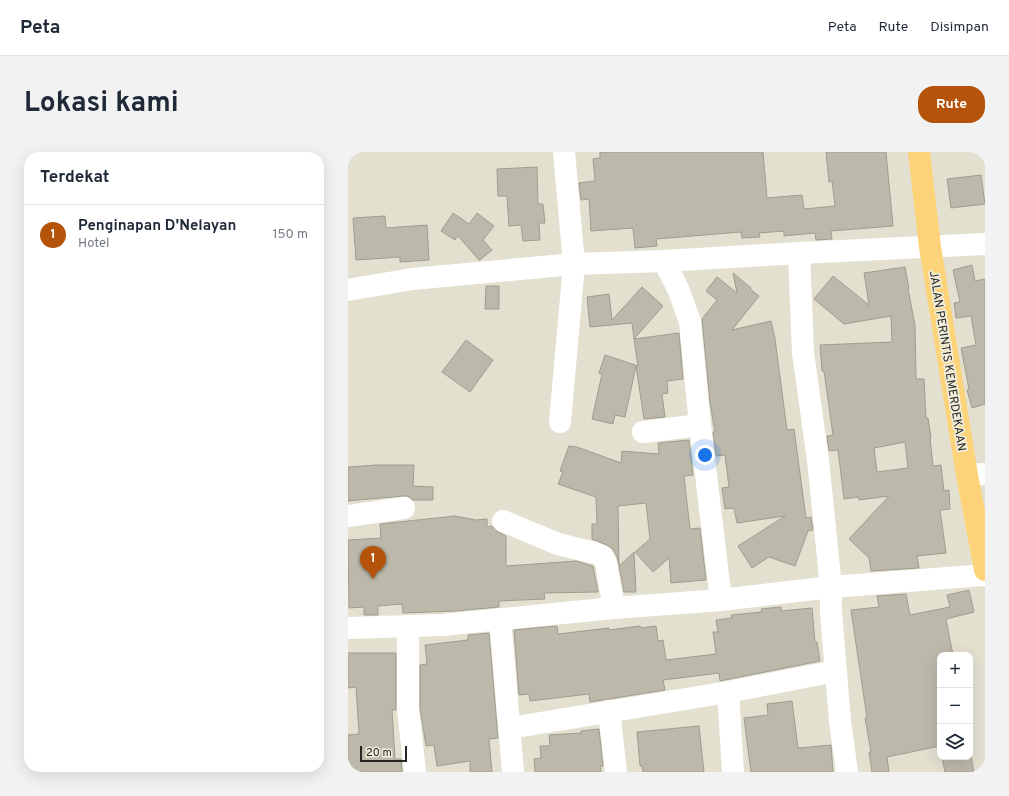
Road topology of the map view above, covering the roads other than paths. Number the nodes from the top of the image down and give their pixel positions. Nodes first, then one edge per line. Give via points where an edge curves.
1 (564, 152) edge
2 (919, 152) edge
3 (985, 244) edge
4 (930, 247) junction
5 (799, 253) junction
6 (664, 261) junction
7 (574, 264) junction
8 (348, 290) edge
9 (560, 422) dead end
10 (700, 426) junction
11 (643, 432) dead end
12 (976, 474) edge
13 (404, 508) dead end
14 (348, 516) edge
15 (502, 521) dead end
16 (985, 570) edge
17 (985, 575) edge
18 (831, 587) junction
19 (720, 600) junction
20 (614, 608) junction
21 (500, 619) junction
22 (408, 627) junction
23 (348, 628) edge
24 (836, 672) junction
25 (728, 692) junction
26 (609, 711) junction
27 (510, 728) junction
28 (415, 772) edge
29 (513, 772) edge
30 (616, 772) edge
31 (732, 772) edge
32 (847, 772) edge

1 - 7 street
2 - 4 main road, JALAN PERINTIS KEMERDEKAAN
3 - 4 street
4 - 5 street
4 - 12 main road, JALAN PERINTIS KEMERDEKAAN
5 - 6 street
5 - 18 street via 803,353 818,460
6 - 7 street
6 - 10 street via 679,290 690,322
7 - 8 street via 412,280
7 - 9 street
10 - 11 street
10 - 19 street
12 - 16 main road, JALAN PERINTIS KEMERDEKAAN
13 - 14 street
15 - 20 street via 558,544 602,556 606,563
17 - 18 street
18 - 19 street
18 - 24 street
19 - 20 street
20 - 21 street
21 - 22 street
21 - 27 street
22 - 23 street
22 - 28 street via 408,709
24 - 25 street
24 - 32 street
25 - 26 street
25 - 31 street
26 - 27 street
26 - 30 street
27 - 29 street

